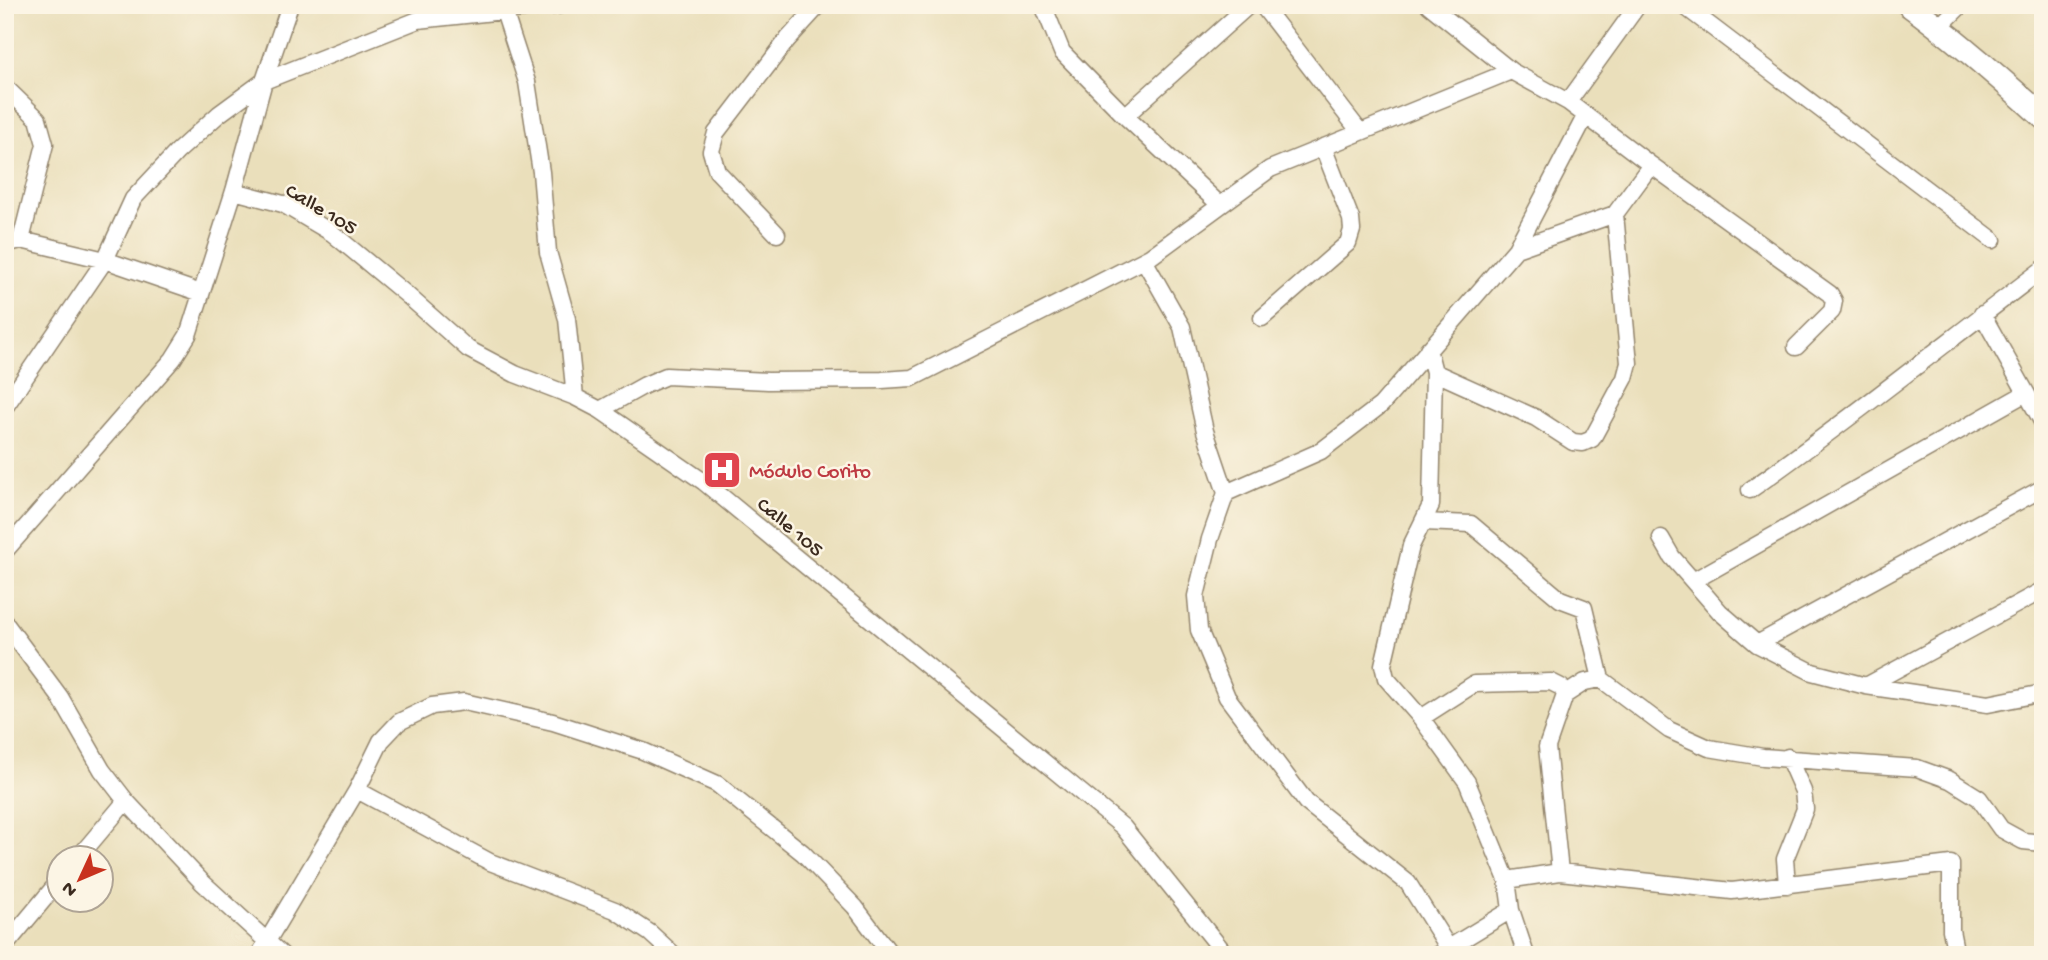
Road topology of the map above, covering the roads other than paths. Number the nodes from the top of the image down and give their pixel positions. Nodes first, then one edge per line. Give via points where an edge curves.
1 (290, 5) edge
2 (560, 5) edge
3 (819, 5) edge
4 (1043, 5) edge
5 (1249, 5) edge
6 (1262, 5) edge
7 (1429, 5) edge
8 (1638, 5) edge
9 (1683, 5) edge
10 (1909, 5) edge
11 (1961, 5) edge
12 (503, 9) edge
13 (1939, 27) junction
14 (1511, 71) junction
15 (264, 81) junction
16 (5, 87) edge
17 (1568, 102) junction
18 (1586, 115) junction
19 (1125, 116) junction
20 (2043, 117) edge
21 (1360, 132) junction
22 (1322, 147) junction
23 (1651, 165) junction
24 (234, 191) junction
25 (1220, 205) junction
26 (1615, 214) junction
27 (777, 234) dead end
28 (1993, 240) dead end
29 (13, 242) edge
30 (1516, 249) junction
31 (105, 260) junction
32 (1144, 260) junction
33 (2043, 269) edge
34 (201, 293) junction
35 (1982, 314) junction
36 (1262, 318) dead end
37 (1796, 347) dead end
38 (1429, 349) junction
39 (1434, 372) junction
40 (2026, 393) junction
41 (576, 397) junction
42 (5, 407) edge
43 (600, 410) junction
44 (2043, 424) edge
45 (2043, 488) edge
46 (1750, 490) dead end
47 (1226, 493) junction
48 (1423, 522) junction
49 (1661, 538) dead end
50 (5, 551) edge
51 (1693, 581) junction
52 (2043, 590) edge
53 (5, 623) edge
54 (1757, 644) junction
55 (1601, 679) junction
56 (1866, 686) junction
57 (2043, 692) edge
58 (1565, 695) junction
59 (1421, 718) junction
60 (1788, 757) junction
61 (356, 790) junction
62 (126, 801) junction
63 (2043, 843) edge
64 (90, 844) edge
65 (1560, 872) junction
66 (1507, 880) junction
67 (1787, 885) junction
68 (46, 897) edge
69 (1511, 910) junction
70 (5, 946) edge
71 (262, 947) edge
72 (1443, 951) edge
73 (282, 955) edge
74 (674, 955) edge
75 (891, 955) edge
76 (1226, 955) edge
77 (1526, 955) edge
78 (1956, 955) edge

1 - 15 street
2 - 12 street
3 - 27 street via 716,133 711,152 717,171
4 - 19 street via 1062,52
5 - 19 street
6 - 21 street
7 - 14 street
8 - 17 street
9 - 28 street
10 - 13 street
11 - 13 street
12 - 15 street via 418,20
12 - 41 street via 527,82 548,252 567,320
13 - 20 street
14 - 17 street
14 - 21 street
15 - 24 street
15 - 31 street via 219,114 133,199
16 - 29 street via 37,119 45,144
17 - 18 street
18 - 23 street
18 - 30 street
19 - 25 street
21 - 22 street
22 - 25 street via 1270,169
22 - 36 street via 1351,219 1349,243
23 - 26 street
23 - 37 street via 1830,294 1832,311
24 - 34 street
24 - 41 street, Calle 105 via 283,204 332,233 468,349 515,374
25 - 32 street
26 - 30 street
26 - 39 street via 1629,363 1592,439 1573,442 1536,418
29 - 31 street
30 - 38 street
31 - 34 street
31 - 42 street
32 - 43 street via 912,378 768,381 666,376
32 - 47 street via 1182,327 1205,431
33 - 35 street
34 - 50 street via 188,335 173,359
35 - 40 street
35 - 46 street via 1827,436
38 - 39 street
38 - 47 street via 1381,405 1321,451
39 - 48 street via 1431,505
40 - 44 street
40 - 51 street
41 - 43 street, Calle 105
43 - 76 street, Calle 105 via 704,482 1123,827
45 - 54 street
47 - 72 street via 1196,596 1199,630 1227,698 1306,802 1408,883
48 - 55 street via 1471,524 1560,599 1584,608
48 - 59 street via 1411,546 1383,665 1386,678
49 - 51 street
51 - 54 street
52 - 56 street
53 - 62 street
54 - 56 street via 1812,672
55 - 58 street via 1584,682
55 - 60 street via 1669,730 1709,748
56 - 57 street via 1988,704
58 - 59 street via 1551,682 1474,684
58 - 65 street via 1547,747
59 - 66 street via 1467,782
60 - 63 street via 1917,768 1950,779 1979,798 2001,829 2023,841
60 - 67 street via 1805,809 1784,859
61 - 71 street
61 - 74 street via 490,862 615,910
61 - 75 street via 381,741 399,722 432,706 464,702 552,722 643,751 717,783 803,853 855,907
62 - 64 street
62 - 71 street
65 - 66 street
65 - 67 street via 1732,891
66 - 69 street
67 - 78 street via 1951,864 1951,930
68 - 70 street
69 - 72 street
69 - 77 street
71 - 73 street

